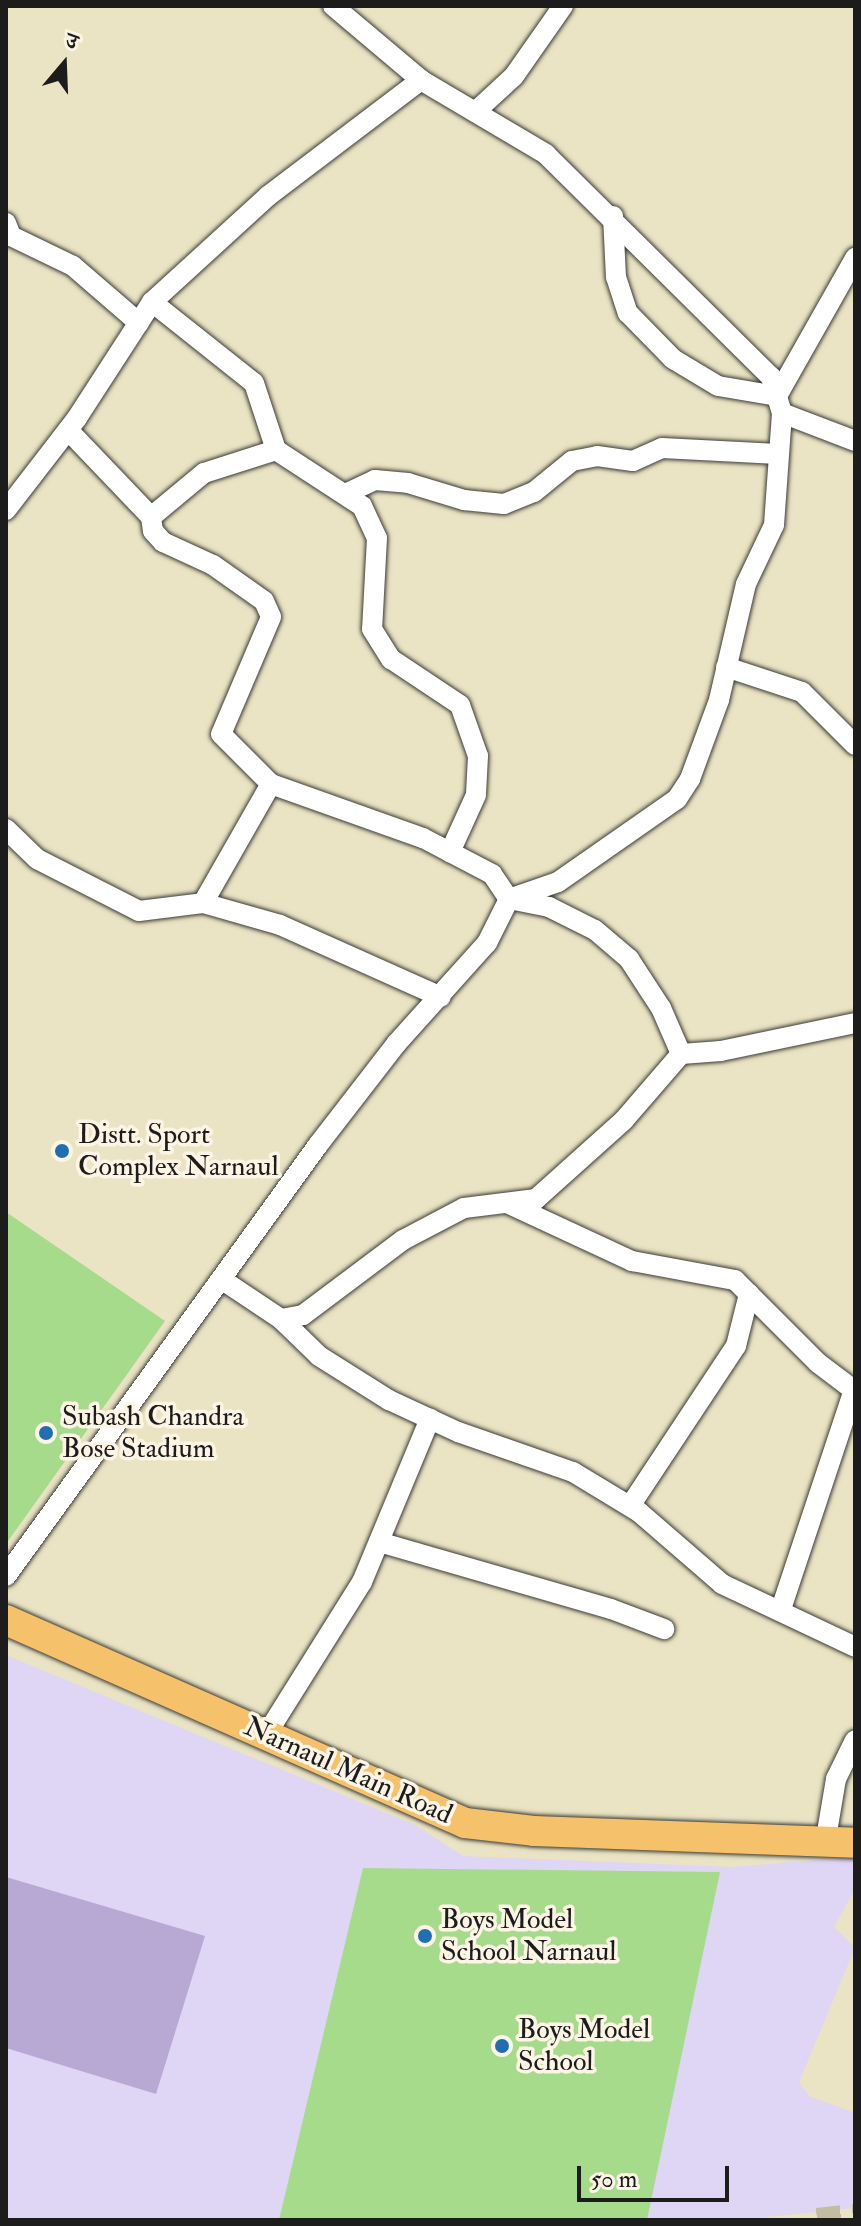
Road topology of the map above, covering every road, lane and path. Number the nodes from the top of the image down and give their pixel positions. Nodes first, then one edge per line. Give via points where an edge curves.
1 (333, 6) edge
2 (563, 6) edge
3 (421, 80) junction
4 (475, 112) junction
5 (613, 216) junction
6 (6, 223) edge
7 (855, 258) edge
8 (152, 302) junction
9 (139, 323) junction
10 (779, 405) junction
11 (68, 430) junction
12 (855, 441) edge
13 (276, 450) junction
14 (778, 454) junction
15 (345, 494) junction
16 (6, 510) edge
17 (151, 517) junction
18 (726, 667) junction
19 (855, 745) edge
20 (271, 784) junction
21 (6, 829) edge
22 (450, 852) junction
23 (509, 899) junction
24 (203, 903) junction
25 (441, 997) junction
26 (855, 1023) edge
27 (681, 1054) junction
28 (509, 1203) junction
29 (221, 1279) junction
30 (749, 1294) junction
31 (281, 1319) junction
32 (854, 1390) edge
33 (430, 1419) junction
34 (630, 1506) junction
35 (379, 1542) junction
36 (6, 1576) edge
37 (781, 1609) junction
38 (6, 1620) edge
39 (664, 1629) dead end
40 (855, 1647) edge
41 (266, 1735) junction
42 (855, 1740) edge
43 (855, 1843) edge
44 (825, 1844) junction

1 - 3 street
2 - 4 street via 514,76
3 - 4 street
3 - 8 street via 268,196
4 - 5 street via 546,154
5 - 10 street via 771,377
5 - 10 street via 616,277 628,313 673,359 718,386
6 - 9 street via 11,236 73,266
7 - 10 street
8 - 9 street
8 - 13 street via 254,383
9 - 11 street
10 - 12 street
10 - 14 street
11 - 16 street
11 - 17 street
13 - 15 street
13 - 17 street via 204,473
14 - 15 street via 662,448 633,461 597,456 572,461 534,492 504,504 375,480
14 - 18 street via 774,525 746,584
15 - 22 street via 362,506 377,538 372,629 391,659 460,705 478,756 476,795
17 - 20 street via 153,531 163,542 213,565 264,601 271,617 221,734
18 - 19 street via 802,692
18 - 23 street via 690,779 677,799 558,882
20 - 22 street
20 - 24 street
21 - 24 street via 37,859 139,911
22 - 23 street via 492,874
23 - 25 street via 487,943
23 - 27 street via 549,907 595,930 629,959 661,1008
24 - 25 street via 280,925
25 - 29 street via 347,1107
26 - 27 street via 721,1051
27 - 28 street via 624,1120 536,1199
28 - 30 street via 632,1261 735,1280
28 - 31 street via 464,1208 403,1240 303,1315
29 - 31 street
29 - 36 street
30 - 32 street via 818,1363
30 - 34 street via 736,1346
31 - 33 street via 319,1356
32 - 37 street
33 - 34 street via 573,1472
33 - 35 street
34 - 37 street via 722,1584
35 - 39 street
35 - 41 street via 362,1582
37 - 40 street
38 - 41 main road, Narnaul Main Road
41 - 44 main road, Narnaul Main Road via 465,1823
42 - 44 street via 836,1779
43 - 44 main road, Narnaul Main Road

